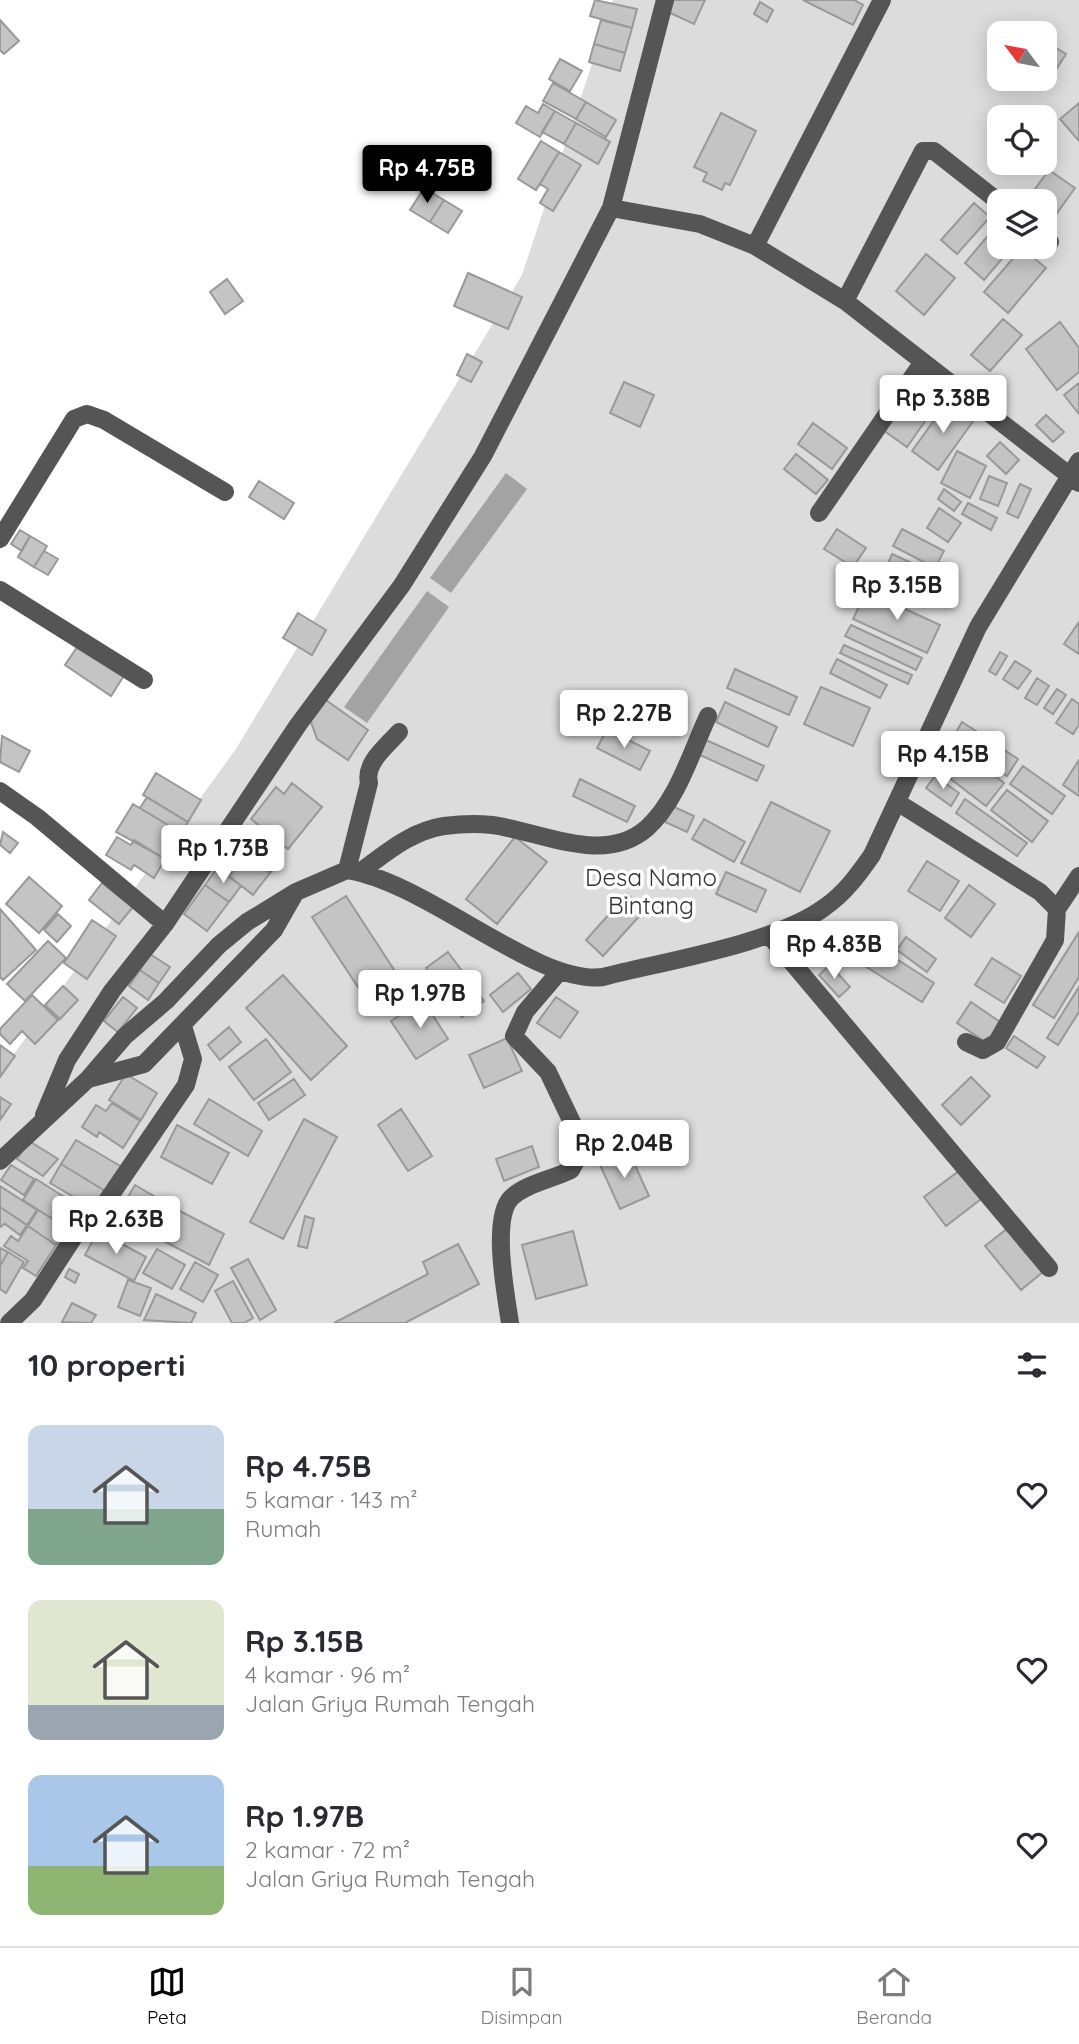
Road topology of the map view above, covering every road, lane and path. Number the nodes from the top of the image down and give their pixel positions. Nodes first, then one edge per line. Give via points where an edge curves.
1 (665, 0) edge
2 (882, 0) edge
3 (987, 193) edge
4 (611, 208) junction
5 (755, 246) junction
6 (845, 301) junction
7 (922, 363) junction
8 (1075, 473) edge
9 (225, 492) dead end
10 (819, 513) dead end
11 (0, 539) edge
12 (0, 590) edge
13 (144, 680) dead end
14 (708, 716) dead end
15 (399, 732) dead end
16 (0, 791) edge
17 (897, 802) junction
18 (354, 871) junction
19 (1079, 876) edge
20 (296, 892) junction
21 (1058, 909) junction
22 (165, 925) junction
23 (769, 935) junction
24 (560, 971) junction
25 (183, 1026) junction
26 (965, 1042) dead end
27 (88, 1079) junction
28 (41, 1122) junction
29 (0, 1161) edge
30 (1049, 1268) dead end
31 (9, 1323) edge
32 (510, 1323) edge

1 - 4 street
2 - 5 street
3 - 6 street via 934,151 923,151
4 - 5 street via 700,224
4 - 22 street via 456,502 298,725
5 - 6 street
6 - 7 street
7 - 8 street
7 - 10 street
8 - 17 street via 978,627
9 - 11 street via 87,414 74,419
12 - 13 street
14 - 18 street via 669,800 646,829 632,838 595,846 491,825 441,826 406,839
15 - 18 street via 370,765
16 - 22 street
17 - 21 street via 1040,892
17 - 23 street via 872,855 852,884 824,908
18 - 20 street
18 - 24 street via 426,898
19 - 21 street
20 - 25 street via 274,930
20 - 27 street via 219,945 125,1036
21 - 26 street via 1055,940 997,1042 983,1050
22 - 28 street via 112,991 67,1060
23 - 24 street via 603,977 582,978
23 - 30 street
24 - 32 street via 525,1012 514,1036 548,1072 579,1137 581,1152 571,1170 523,1189 509,1200 501,1234
25 - 27 street via 144,1064
25 - 31 street via 193,1059 186,1085 106,1202 79,1229 33,1300
27 - 28 street
28 - 29 street

